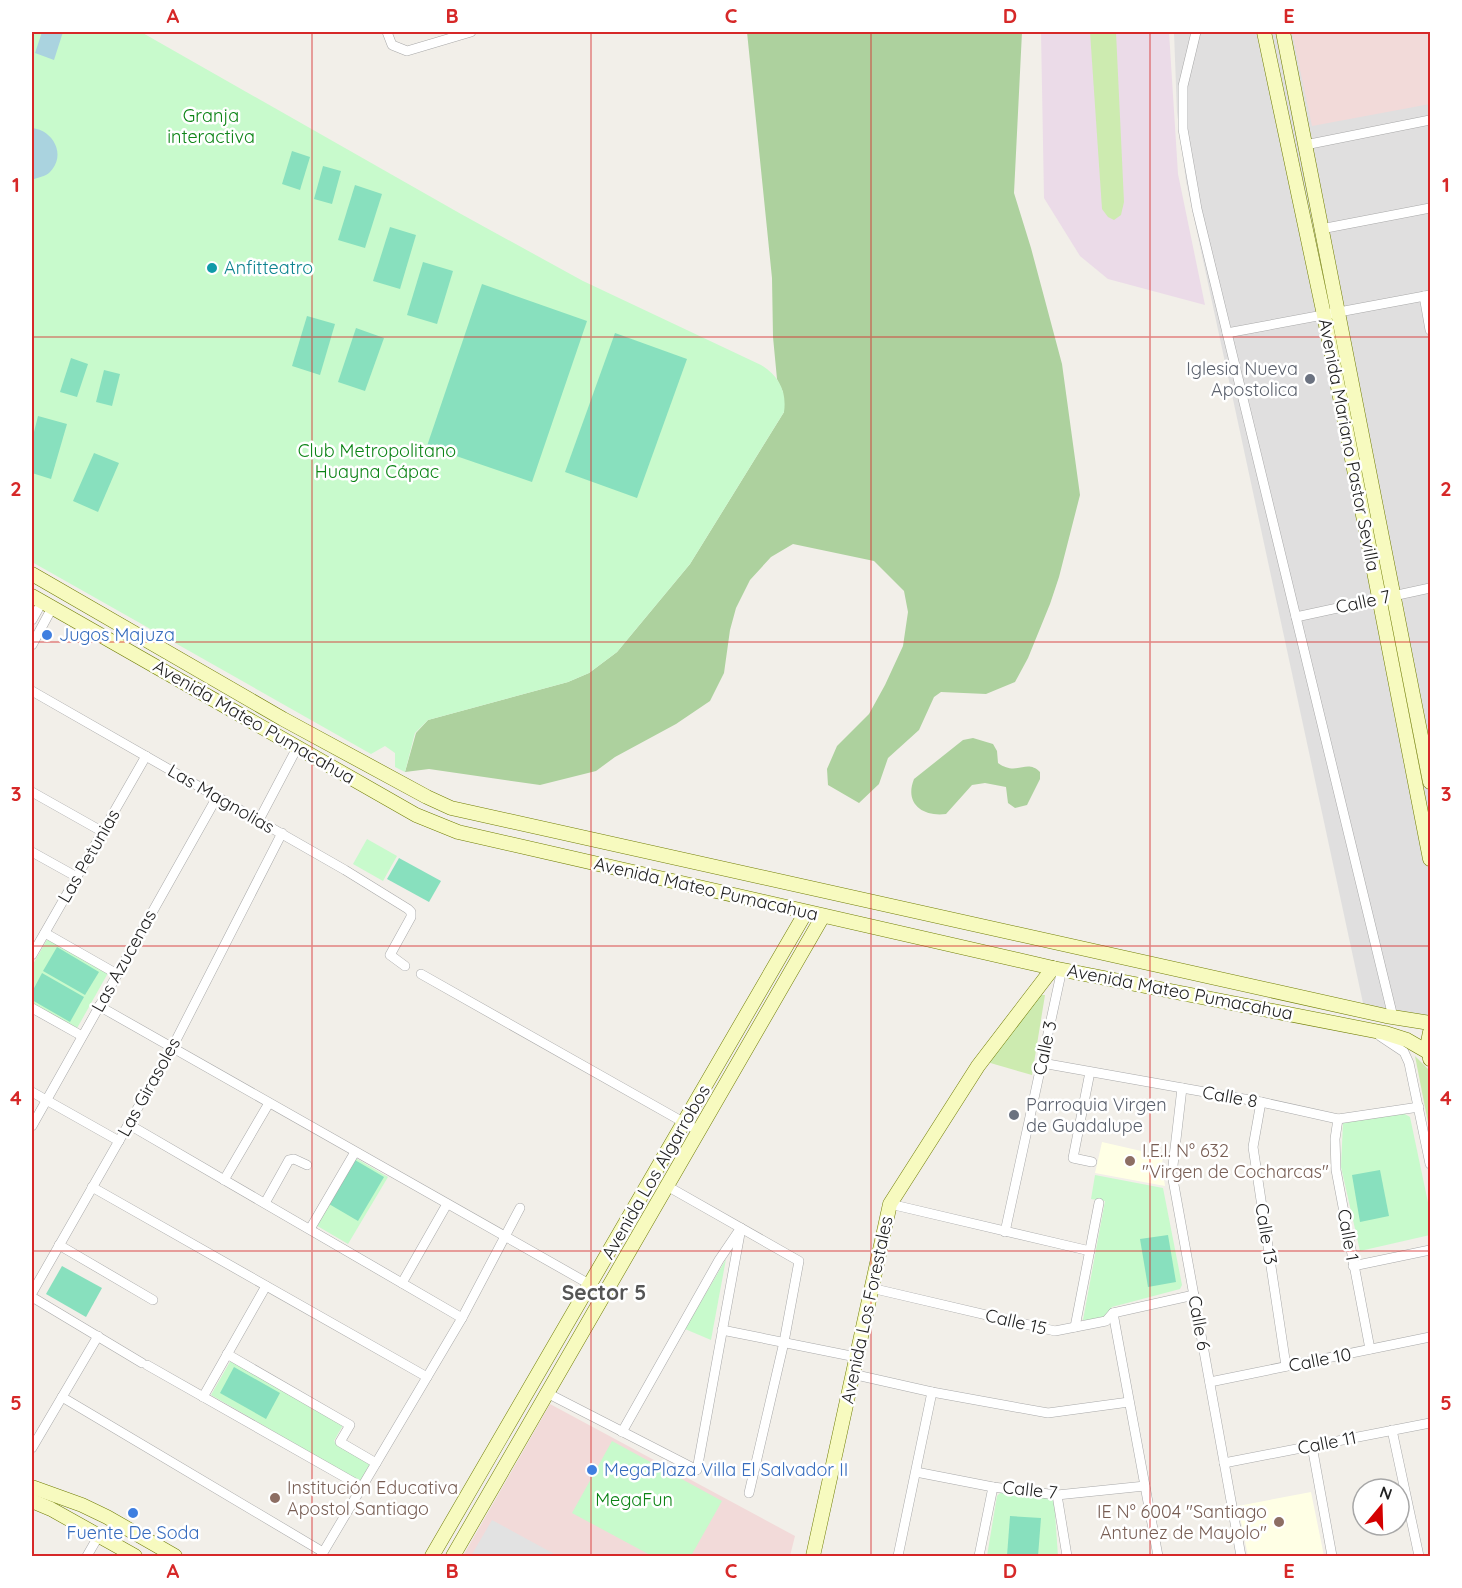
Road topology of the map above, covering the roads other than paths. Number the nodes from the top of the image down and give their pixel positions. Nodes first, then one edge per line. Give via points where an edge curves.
1 (387, 32) edge
2 (471, 32) edge
3 (1196, 32) edge
4 (1264, 32) edge
5 (1283, 32) edge
6 (1431, 120) edge
7 (1305, 145) junction
8 (1431, 208) edge
9 (1321, 229) junction
10 (1427, 295) edge
11 (1330, 314) junction
12 (1431, 330) edge
13 (1227, 333) junction
14 (32, 574) edge
15 (1431, 588) edge
16 (1393, 595) junction
17 (1378, 598) junction
18 (42, 602) edge
19 (1296, 617) junction
20 (32, 620) edge
21 (32, 645) edge
22 (32, 691) edge
23 (298, 746) junction
24 (146, 756) junction
25 (1431, 782) edge
26 (32, 792) edge
27 (217, 797) junction
28 (259, 820) junction
29 (103, 832) junction
30 (282, 834) junction
31 (32, 852) edge
32 (1431, 859) edge
33 (77, 877) junction
34 (806, 912) junction
35 (823, 916) junction
36 (45, 933) junction
37 (32, 955) edge
38 (405, 966) dead end
39 (1058, 969) junction
40 (117, 974) junction
41 (421, 974) dead end
42 (99, 1006) junction
43 (32, 1008) edge
44 (1393, 1017) junction
45 (1431, 1023) edge
46 (1368, 1029) junction
47 (1431, 1032) edge
48 (82, 1036) junction
49 (172, 1048) junction
50 (1429, 1056) edge
51 (1042, 1063) junction
52 (1090, 1072) junction
53 (1182, 1088) junction
54 (32, 1092) edge
55 (46, 1100) junction
56 (1261, 1102) junction
57 (269, 1103) junction
58 (1419, 1107) junction
59 (1338, 1119) junction
60 (684, 1123) junction
61 (129, 1124) junction
62 (32, 1126) edge
63 (699, 1131) junction
64 (118, 1141) junction
65 (355, 1152) junction
66 (1092, 1162) dead end
67 (1431, 1164) edge
68 (307, 1165) dead end
69 (224, 1179) junction
70 (667, 1186) junction
71 (92, 1187) junction
72 (265, 1203) junction
73 (447, 1203) junction
74 (1099, 1203) dead end
75 (890, 1204) junction
76 (520, 1208) dead end
77 (741, 1228) junction
78 (310, 1229) junction
79 (1005, 1232) junction
80 (505, 1237) junction
81 (59, 1245) junction
82 (1431, 1250) edge
83 (1090, 1251) junction
84 (1353, 1266) junction
85 (402, 1283) junction
86 (590, 1285) junction
87 (266, 1286) junction
88 (871, 1288) junction
89 (605, 1293) junction
90 (32, 1295) edge
91 (1194, 1295) junction
92 (153, 1300) dead end
93 (1113, 1313) junction
94 (462, 1318) junction
95 (1075, 1327) junction
96 (722, 1330) junction
97 (98, 1336) junction
98 (1431, 1337) edge
99 (784, 1342) junction
100 (1370, 1349) junction
101 (227, 1354) junction
102 (856, 1357) junction
103 (1287, 1366) junction
104 (852, 1374) junction
105 (427, 1377) junction
106 (1210, 1382) junction
107 (932, 1392) junction
108 (547, 1393) junction
109 (62, 1397) junction
110 (203, 1397) junction
111 (1129, 1402) junction
112 (1431, 1423) edge
113 (1392, 1430) junction
114 (622, 1432) junction
115 (1312, 1446) junction
116 (32, 1448) edge
117 (376, 1463) junction
118 (1224, 1463) junction
119 (916, 1472) junction
120 (1145, 1486) junction
121 (32, 1487) edge
122 (362, 1487) junction
123 (993, 1487) junction
124 (749, 1493) dead end
125 (1057, 1495) junction
126 (32, 1501) edge
127 (99, 1535) junction
128 (322, 1554) edge
129 (87, 1557) edge
130 (135, 1557) edge
131 (175, 1557) edge
132 (432, 1557) edge
133 (453, 1557) edge
134 (813, 1557) edge
135 (898, 1557) edge
136 (979, 1557) edge
137 (1067, 1557) edge
138 (1158, 1557) edge
139 (1240, 1557) edge
140 (1332, 1557) edge
141 (1419, 1557) edge

1 - 2 street via 392,45 407,51
3 - 13 street via 1183,86 1184,129 1197,209
4 - 11 main road, Avenida Mariano Pastor Sevilla
5 - 7 main road, Avenida Mariano Pastor Sevilla
6 - 7 street
7 - 9 main road, Avenida Mariano Pastor Sevilla
8 - 9 street
9 - 11 main road, Avenida Mariano Pastor Sevilla
10 - 11 street
10 - 12 street
11 - 13 street
11 - 16 main road, Avenida Mariano Pastor Sevilla
11 - 17 main road, Avenida Mariano Pastor Sevilla
13 - 19 street
14 - 44 main road, Avenida Mateo Pumacahua via 291,723 451,808
15 - 16 street, Calle 7
16 - 17 street, Calle 7
16 - 25 main road, Avenida Mariano Pastor Sevilla
17 - 19 street, Calle 7
17 - 32 main road, Avenida Mariano Pastor Sevilla
18 - 20 street
18 - 21 street
18 - 23 main road, Avenida Mateo Pumacahua
19 - 44 street
22 - 24 street, Las Magnolias
23 - 28 street
23 - 34 main road, Avenida Mateo Pumacahua via 416,814 458,832
24 - 27 street, Las Magnolias
24 - 29 street, Las Petunias
26 - 29 street
27 - 28 street, Las Magnolias
27 - 40 street, Las Azucenas
28 - 30 street, Las Magnolias
29 - 33 street, Las Petunias
30 - 38 street, Las Magnolias via 411,912 390,955
30 - 49 street, Las Girasoles
31 - 33 street
33 - 36 street, Las Petunias
34 - 35 main road, Avenida Mateo Pumacahua
34 - 60 main road, Avenida Los Algarrobos
35 - 39 main road, Avenida Mateo Pumacahua
35 - 63 main road, Avenida Los Algarrobos
36 - 37 street, Las Petunias
36 - 40 street
39 - 46 main road, Avenida Mateo Pumacahua
39 - 51 street, Calle 3
39 - 75 main road, Avenida Los Forestales via 978,1066
40 - 42 street, Las Azucenas
41 - 60 street
42 - 48 street, Las Azucenas
42 - 49 street
43 - 48 street
44 - 45 main road, Avenida Mateo Pumacahua
46 - 50 main road, Avenida Mateo Pumacahua via 1395,1036
46 - 58 street via 1404,1052
47 - 50 main road
48 - 55 street, Las Azucenas
49 - 57 street
49 - 61 street, Las Girasoles
51 - 52 street, Calle 8
51 - 79 street, Calle 3
52 - 53 street, Calle 8
52 - 66 street via 1073,1158
53 - 56 street, Calle 8
53 - 91 street, Calle 6 via 1172,1174
54 - 55 street
55 - 62 street, Las Azucenas
55 - 64 street
56 - 59 street, Calle 8
56 - 103 street, Calle 13 via 1253,1147
57 - 65 street
57 - 69 street
58 - 59 street, Calle 8
58 - 67 street
59 - 84 street, Calle 1 via 1335,1163
60 - 63 street
60 - 86 main road, Avenida Los Algarrobos
61 - 64 street, Las Girasoles
61 - 69 street
63 - 70 main road, Avenida Los Algarrobos
64 - 71 street, Las Girasoles
65 - 73 street
65 - 78 street
68 - 72 street via 289,1160
69 - 72 street
70 - 77 street
70 - 89 main road, Avenida Los Algarrobos
71 - 81 street, Las Girasoles
71 - 87 street
72 - 78 street
73 - 80 street
73 - 85 street
74 - 83 street
75 - 79 street
75 - 88 main road, Avenida Los Forestales
76 - 80 street
77 - 96 street
77 - 99 street via 800,1261
77 - 114 street
78 - 85 street
79 - 83 street
80 - 86 street
80 - 94 street
81 - 90 street, Las Girasoles
81 - 92 street
82 - 84 street
83 - 95 street
84 - 100 street, Calle 1
85 - 94 street
86 - 89 street
86 - 132 main road, Avenida Los Algarrobos
87 - 101 street
87 - 105 street
88 - 95 street, Calle 15 via 1055,1331
88 - 102 main road, Avenida Los Forestales
89 - 108 main road, Avenida Los Algarrobos
90 - 97 street
91 - 93 street, Calle 15
91 - 106 street, Calle 6
93 - 95 street, Calle 15 via 1106,1321
93 - 111 street
94 - 105 street
96 - 99 street
96 - 114 street via 697,1470
97 - 109 street
97 - 110 street
98 - 100 street, Calle 10
99 - 102 street
99 - 124 street
100 - 103 street, Calle 10
101 - 110 street
101 - 117 street via 350,1425 340,1442
102 - 104 main road, Avenida Los Forestales
103 - 106 street, Calle 10
104 - 107 street
104 - 134 main road, Avenida Los Forestales
105 - 117 street
106 - 118 street, Calle 6
107 - 111 street via 1048,1413
107 - 119 street
108 - 114 street
108 - 133 main road, Avenida Los Algarrobos
109 - 116 street
109 - 128 street
110 - 122 street
111 - 120 street
112 - 113 street, Calle 11
113 - 115 street, Calle 11
113 - 141 street
115 - 118 street, Calle 11
115 - 140 street
117 - 122 street
118 - 139 street, Calle 6
119 - 123 street, Calle 7
119 - 135 street
120 - 125 street, Calle 7
120 - 138 street
121 - 131 main road via 107,1516
122 - 128 street
123 - 125 street, Calle 7
123 - 136 street
125 - 137 street
126 - 127 main road
127 - 129 street
127 - 130 main road

